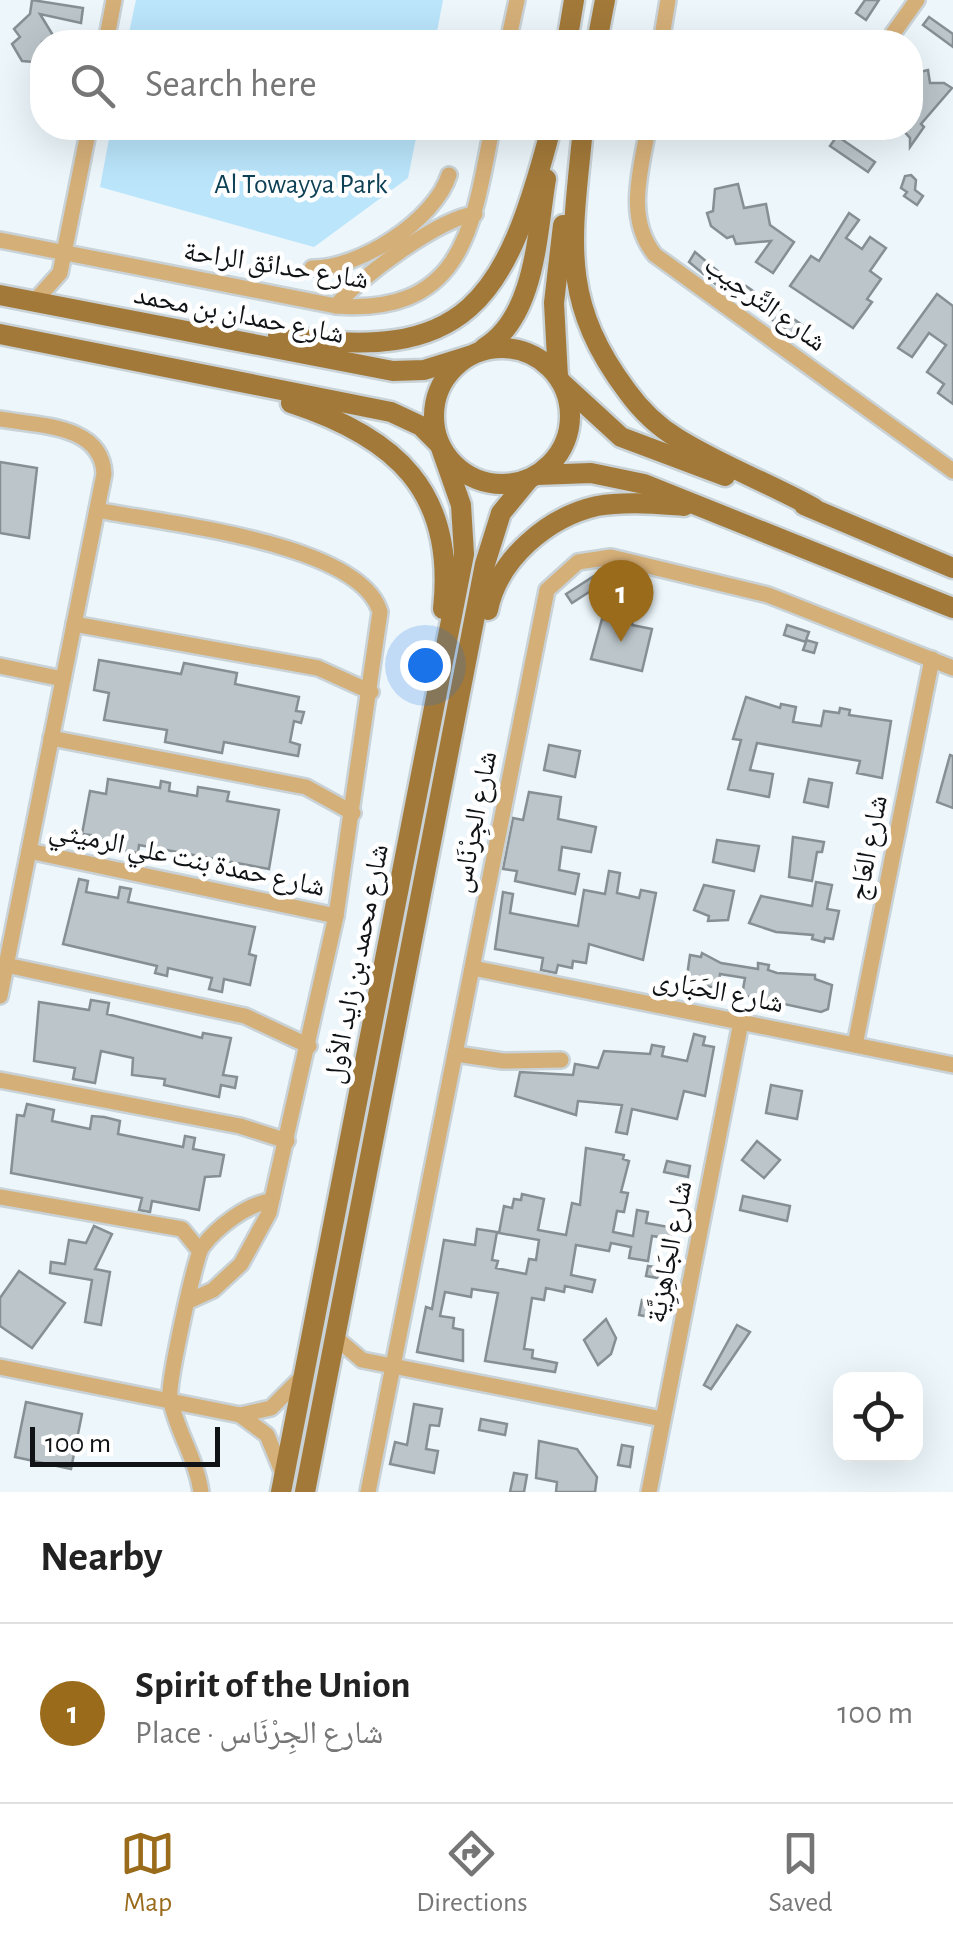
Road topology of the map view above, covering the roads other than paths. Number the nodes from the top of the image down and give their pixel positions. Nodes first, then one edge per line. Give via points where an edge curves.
1 (114, 0) edge
2 (516, 0) edge
3 (574, 0) edge
4 (605, 0) edge
5 (668, 0) edge
6 (917, 0) edge
7 (108, 30) edge
8 (510, 30) edge
9 (570, 30) edge
10 (599, 30) edge
11 (663, 30) edge
12 (896, 30) edge
13 (87, 140) edge
14 (490, 140) edge
15 (548, 140) edge
16 (550, 140) edge
17 (580, 140) edge
18 (581, 140) edge
19 (646, 140) edge
20 (449, 175) dead end
21 (476, 214) junction
22 (0, 240) edge
23 (64, 254) junction
24 (312, 268) dead end
25 (60, 274) junction
26 (0, 295) edge
27 (34, 302) junction
28 (336, 306) junction
29 (75, 310) junction
30 (0, 334) edge
31 (209, 335) junction
32 (471, 355) junction
33 (194, 372) junction
34 (559, 380) junction
35 (0, 419) edge
36 (440, 446) junction
37 (953, 471) edge
38 (533, 477) junction
39 (706, 507) junction
40 (814, 508) junction
41 (96, 510) junction
42 (953, 568) edge
43 (953, 608) edge
44 (74, 624) junction
45 (932, 660) junction
46 (0, 666) edge
47 (953, 668) edge
48 (441, 677) junction
49 (63, 679) junction
50 (465, 683) junction
51 (371, 692) junction
52 (51, 738) junction
53 (354, 813) junction
54 (29, 851) junction
55 (0, 903) edge
56 (18, 907) junction
57 (336, 916) junction
58 (6, 965) junction
59 (473, 968) junction
60 (0, 996) edge
61 (741, 1022) junction
62 (309, 1046) junction
63 (856, 1046) junction
64 (456, 1054) junction
65 (562, 1060) dead end
66 (953, 1065) edge
67 (0, 1080) edge
68 (287, 1141) junction
69 (0, 1197) edge
70 (272, 1201) junction
71 (199, 1250) junction
72 (189, 1301) junction
73 (335, 1337) junction
74 (362, 1360) junction
75 (392, 1366) junction
76 (0, 1367) edge
77 (330, 1370) junction
78 (304, 1374) junction
79 (171, 1401) junction
80 (240, 1415) junction
81 (662, 1420) junction
82 (282, 1486) edge
83 (201, 1492) edge
84 (305, 1492) edge
85 (368, 1492) edge
86 (648, 1492) edge

1 - 7 street
2 - 8 street
3 - 9 main road
4 - 10 main road
5 - 11 street
6 - 12 street
13 - 23 street
14 - 21 street, شارع حدائق الراحة
15 - 31 main road via 502,272 444,327 419,338 362,346 266,334
16 - 32 main road via 526,287 506,330
17 - 34 main road via 556,273
18 - 40 main road via 572,240 580,309 606,365 674,437
19 - 37 street, شارع التَّرحِيب via 636,207 655,255
20 - 24 street via 432,207 398,232 340,268
21 - 28 street via 450,222 384,265
21 - 28 street, شارع حدائق الراحة via 460,250 416,295 380,307
22 - 23 street, شارع حدائق الراحة
23 - 25 street
23 - 28 street, شارع حدائق الراحة
25 - 27 street
25 - 29 street
26 - 27 main road, شارع حمدان بن محمد
27 - 29 main road, شارع حمدان بن محمد
29 - 31 main road, شارع حمدان بن محمد
30 - 33 main road
31 - 32 main road, شارع حمدان بن محمد via 393,370 424,370
32 - 34 main road via 515,349 543,362
32 - 36 main road via 449,372 437,394 433,418
33 - 36 main road via 391,412 421,426
33 - 48 main road via 347,422 388,448 414,477 433,510 444,552
34 - 38 main road via 569,429 560,452
34 - 40 main road via 621,437
35 - 41 street, شارع حمدة بنت علي الرميثي via 90,440 104,465
36 - 38 main road via 481,481
36 - 48 main road, شارع محمد بن زايد الأول via 461,505 464,554
38 - 39 main road via 610,475
38 - 50 main road, شارع محمد بن زايد الأول via 494,528
39 - 43 main road
39 - 50 main road via 596,507 537,536 497,581
40 - 42 main road
41 - 44 street, شارع حمدة بنت علي الرميثي
41 - 51 street via 300,551 357,580 380,612
44 - 49 street, شارع حمدة بنت علي الرميثي
44 - 51 street via 318,668
45 - 47 street, شارع الجِرْنَاس
45 - 59 street, شارع الجِرْنَاس via 733,584 611,557 566,568 542,603
45 - 63 street, شارع العَاج
46 - 49 street
48 - 78 main road, شارع محمد بن زايد الأول
49 - 52 street, شارع حمدة بنت علي الرميثي
50 - 73 main road, شارع محمد بن زايد الأول
51 - 53 street
52 - 53 street via 306,787
52 - 54 street, شارع حمدة بنت علي الرميثي
53 - 57 street
54 - 56 street, شارع حمدة بنت علي الرميثي
54 - 57 street, شارع حمدة بنت علي الرميثي
55 - 56 street
56 - 58 street, شارع حمدة بنت علي الرميثي
57 - 62 street
58 - 60 street, شارع حمدة بنت علي الرميثي
58 - 62 street via 244,1016
59 - 61 street, شارع الحَبَارى
59 - 64 street, شارع الجِرْنَاس
61 - 63 street, شارع الحَبَارى
61 - 81 street, شارع الجَاهِزِيَّة
62 - 68 street
63 - 66 street, شارع الحَبَارى
64 - 65 street
64 - 75 street, شارع الجِرْنَاس
67 - 68 street
68 - 70 street
69 - 71 street via 182,1229
70 - 71 street via 245,1210
70 - 72 street via 248,1256 213,1290
71 - 72 street
72 - 79 street via 170,1374
73 - 74 street
73 - 77 main road, شارع محمد بن زايد الأول
74 - 75 street
74 - 77 street
75 - 81 street
75 - 85 street, شارع الجِرْنَاس
76 - 79 street
77 - 84 main road, شارع محمد بن زايد الأول
78 - 80 street via 271,1408
78 - 82 main road, شارع محمد بن زايد الأول
79 - 80 street
79 - 83 street
80 - 82 street via 276,1448
81 - 86 street, شارع الجَاهِزِيَّة

